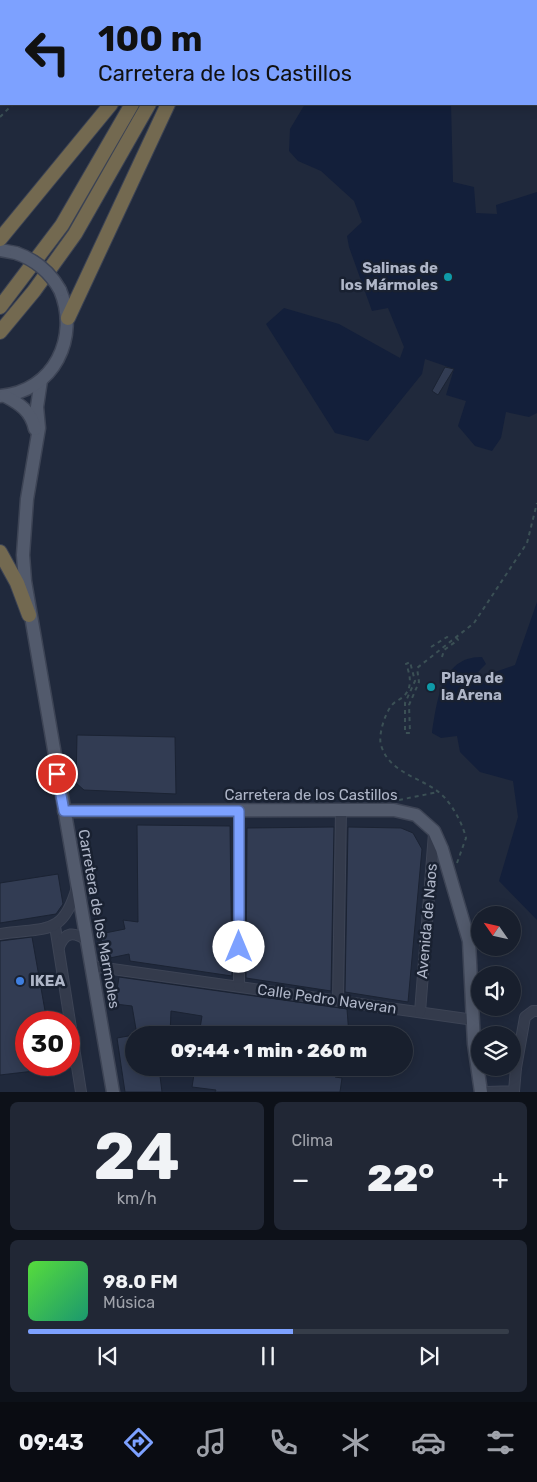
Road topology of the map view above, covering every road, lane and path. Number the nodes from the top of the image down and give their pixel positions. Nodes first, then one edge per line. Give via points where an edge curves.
1 (12, 105) edge
2 (110, 105) edge
3 (131, 105) edge
4 (148, 105) edge
5 (168, 105) edge
6 (0, 117) edge
7 (0, 239) edge
8 (0, 250) edge
9 (0, 307) edge
10 (68, 318) junction
11 (0, 332) edge
12 (41, 380) junction
13 (2, 396) edge
14 (37, 441) junction
15 (537, 503) edge
16 (0, 552) edge
17 (29, 615) junction
18 (456, 637) junction
19 (450, 640) junction
20 (431, 647) dead end
21 (442, 657) dead end
22 (438, 792) junction
23 (341, 810) junction
24 (394, 810) junction
25 (64, 811) junction
26 (239, 811) junction
27 (434, 832) junction
28 (455, 869) dead end
29 (77, 886) junction
30 (55, 926) junction
31 (0, 934) edge
32 (87, 940) junction
33 (59, 947) junction
34 (91, 966) junction
35 (238, 986) junction
36 (338, 1000) junction
37 (537, 1011) edge
38 (420, 1012) junction
39 (474, 1020) junction
40 (475, 1026) edge
41 (521, 1036) edge
42 (479, 1076) edge
43 (514, 1076) edge
44 (81, 1092) edge
45 (113, 1092) edge
46 (481, 1092) edge
47 (486, 1092) edge

1 - 6 path
2 - 7 highway
3 - 9 highway via 62,225
4 - 11 highway via 75,234
5 - 10 highway
8 - 10 main road, bridge via 32,260 45,270 60,290
10 - 12 main road via 62,352
12 - 13 main road via 18,393
12 - 14 main road, Carretera de los Marmoles via 37,399
13 - 14 main road via 28,412
14 - 17 main road, Carretera de los Marmoles via 22,555
15 - 18 path via 527,543 474,623
16 - 17 highway
17 - 25 main road, Carretera de los Marmoles
18 - 19 path
18 - 21 path via 458,640 444,650
19 - 20 path via 447,637
19 - 22 path via 417,668 419,682 408,709 410,733 406,732 404,710 415,681 410,662 406,664 411,682 405,696 388,712 380,740 384,752 395,766
22 - 24 path via 392,801
22 - 28 path via 445,797 466,838
23 - 24 main road, Carretera de los Castillos
23 - 26 main road, Carretera de los Castillos
23 - 36 street
24 - 27 main road, Carretera de los Castillos via 416,815
25 - 26 main road, Carretera de los Castillos
25 - 29 main road, Carretera de los Marmoles
26 - 35 street
27 - 38 street, Avenida de Naos
27 - 39 main road, Carretera de los Castillos via 442,848 469,941
29 - 30 street via 68,913
29 - 32 main road, Carretera de los Marmoles
30 - 31 street
30 - 33 street
32 - 33 street via 68,934
32 - 34 main road, Carretera de los Marmoles
33 - 44 street
34 - 35 street, Calle Pedro Naveran
34 - 45 main road, Carretera de los Marmoles
35 - 36 street, Calle Pedro Naveran
36 - 38 street, Calle Pedro Naveran
37 - 41 street via 525,1017
38 - 39 street, Calle Pedro Naveran
39 - 40 main road, Carretera de los Castillos
42 - 46 main road, Carretera de los Castillos
43 - 47 street via 514,1091

